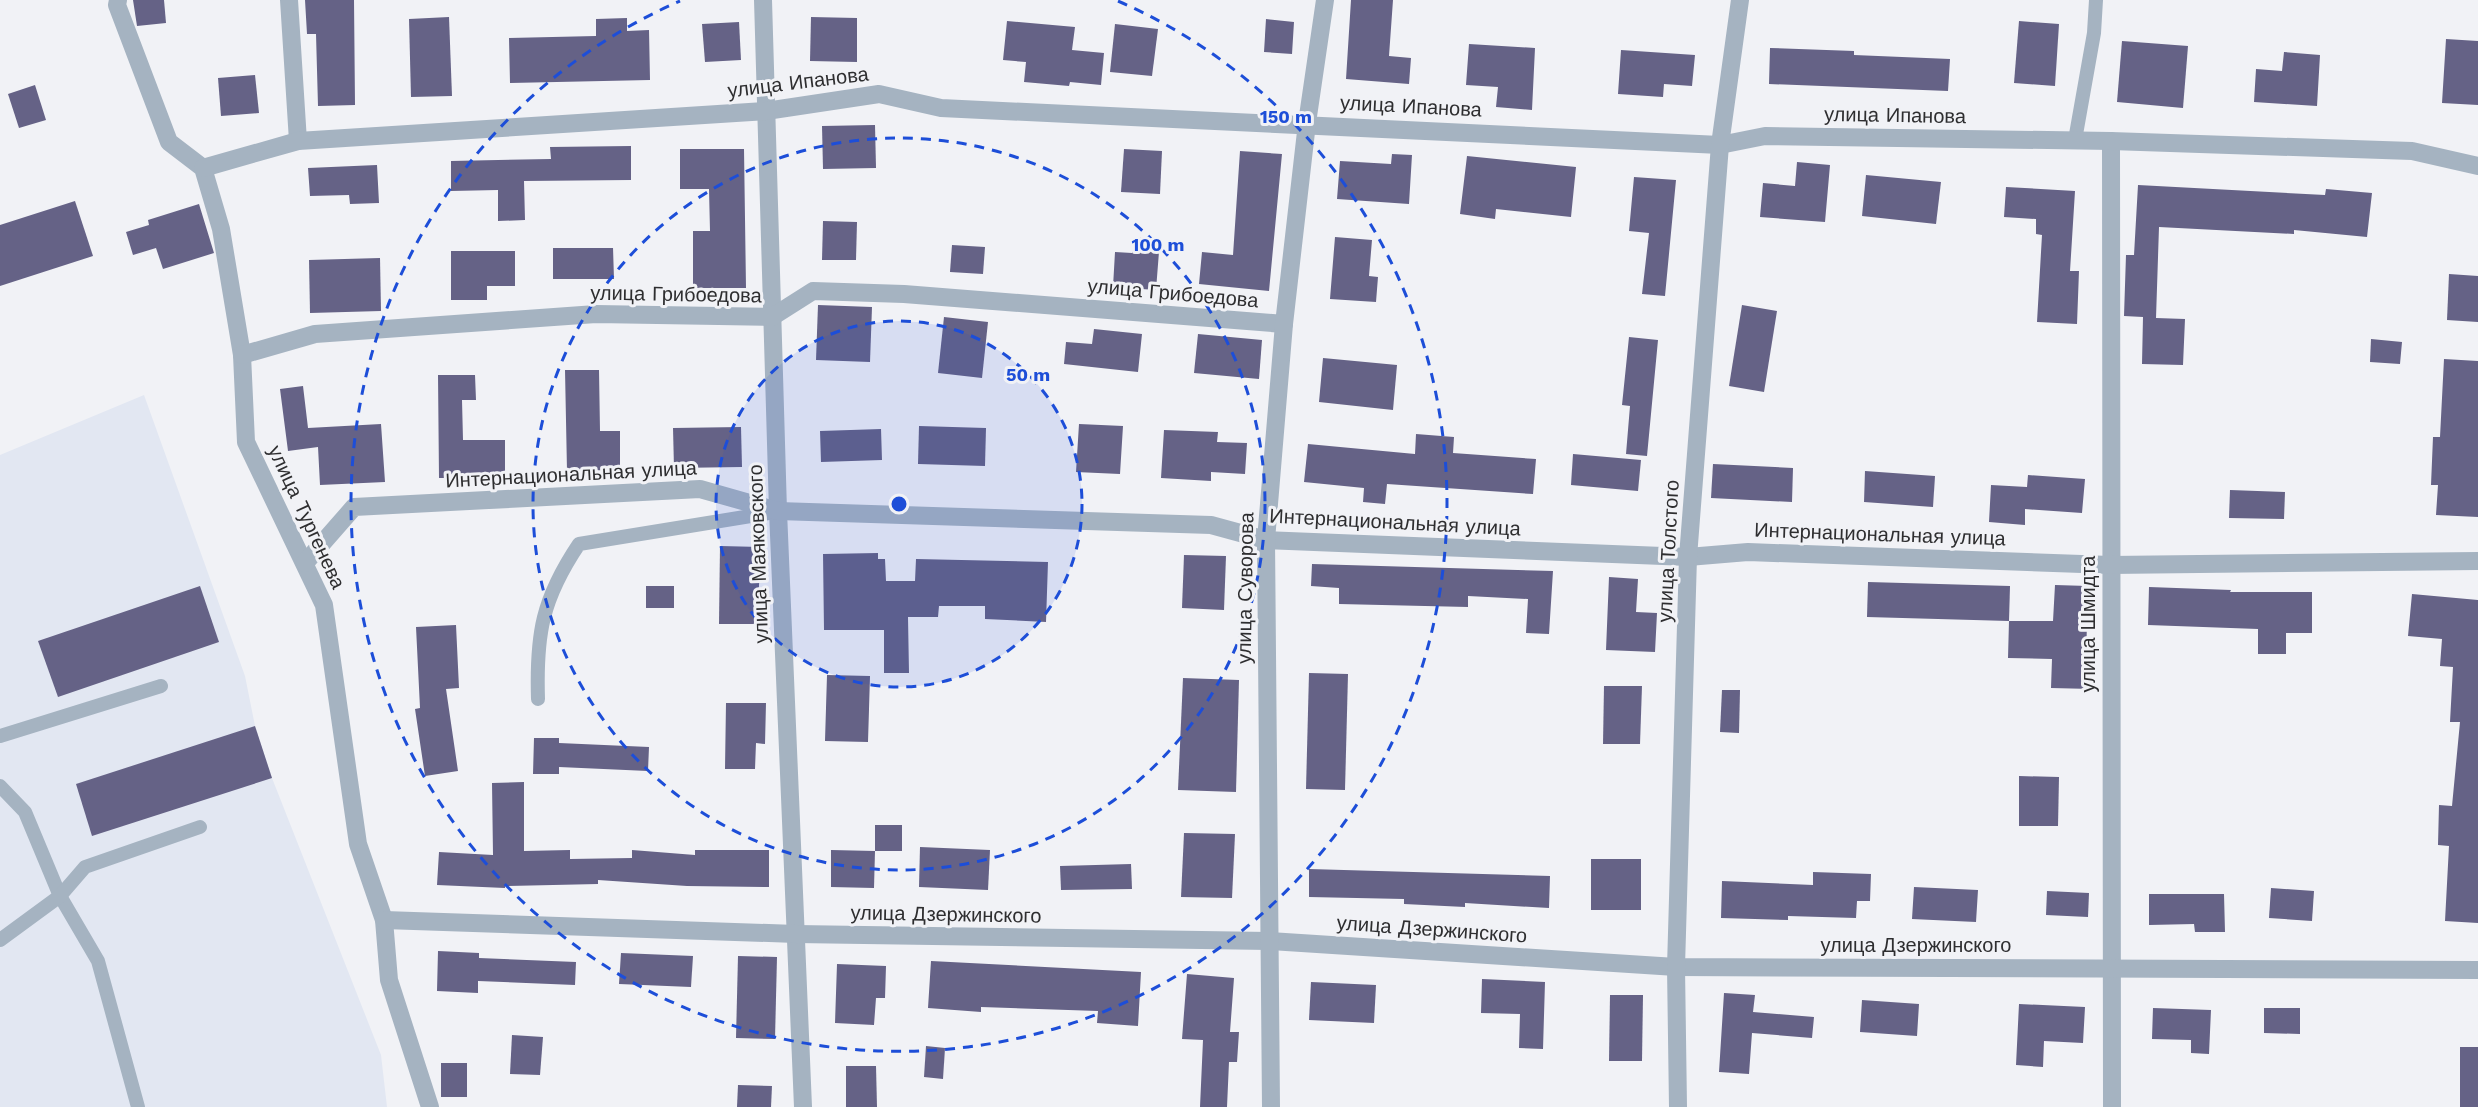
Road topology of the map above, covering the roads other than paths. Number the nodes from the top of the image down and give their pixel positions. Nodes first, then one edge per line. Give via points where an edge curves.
1 (118, 0) edge
2 (289, 0) edge
3 (763, 0) edge
4 (1325, 0) edge
5 (1740, 0) edge
6 (2096, 0) edge
7 (766, 111) junction
8 (1307, 123) junction
9 (2075, 140) junction
10 (297, 141) junction
11 (2111, 141) junction
12 (1720, 145) junction
13 (2478, 166) edge
14 (203, 168) junction
15 (772, 317) junction
16 (1284, 324) junction
17 (242, 356) junction
18 (778, 511) junction
19 (1266, 540) junction
20 (1688, 557) junction
21 (2478, 561) edge
22 (305, 563) junction
23 (2110, 565) junction
24 (161, 686) dead end
25 (538, 699) dead end
26 (0, 736) edge
27 (0, 786) edge
28 (200, 827) dead end
29 (60, 896) junction
30 (384, 920) junction
31 (796, 934) junction
32 (0, 940) edge
33 (1269, 941) junction
34 (1676, 967) junction
35 (2113, 968) junction
36 (2478, 970) edge
37 (138, 1107) edge
38 (430, 1107) edge
39 (803, 1107) edge
40 (1271, 1107) edge
41 (1678, 1107) edge
42 (2112, 1107) edge

1 - 14 street via 169,142
2 - 10 street
3 - 7 street, улица Маяковского
4 - 8 street, улица Суворова
5 - 12 street, улица Толстого
6 - 9 lane
7 - 8 street, улица Ипанова via 879,94 941,108
7 - 10 street, улица Ипанова
7 - 15 street, улица Маяковского
8 - 12 street, улица Ипанова
8 - 16 street, улица Суворова
9 - 11 street, улица Ипанова
9 - 12 street, улица Ипанова via 1765,136
10 - 14 street, улица Ипанова
11 - 13 street, улица Ипанова via 2412,151
11 - 23 street, улица Шмидта
12 - 20 street, улица Толстого
14 - 17 street, улица Тургенева via 221,229
15 - 16 street, улица Грибоедова via 813,291 904,294
15 - 17 street, улица Грибоедова via 596,314 327,333
15 - 18 street, улица Маяковского
16 - 19 street, улица Суворова
17 - 22 street, улица Тургенева via 246,442
18 - 19 street, Интернациональная улица via 1211,525
18 - 22 street, Интернациональная улица via 700,489 354,507
18 - 25 lane via 579,544 561,570 546,604 537,651
18 - 31 street, улица Маяковского
19 - 20 street, Интернациональная улица
19 - 33 street, улица Суворова
20 - 23 street, Интернациональная улица via 1748,552
20 - 34 street, улица Толстого
21 - 23 street, Интернациональная улица
22 - 30 street, улица Тургенева via 324,605 358,844
23 - 35 street, улица Шмидта
24 - 26 lane
27 - 29 lane via 25,812
28 - 29 lane via 85,867
29 - 32 lane
29 - 37 lane via 98,961
30 - 31 street, улица Дзержинского
30 - 38 street, улица Тургенева via 389,980
31 - 33 street, улица Дзержинского
31 - 39 street, улица Маяковского
33 - 34 street, улица Дзержинского
33 - 40 street, улица Суворова
34 - 35 street, улица Дзержинского
34 - 41 street, улица Толстого
35 - 36 street, улица Дзержинского
35 - 42 street, улица Шмидта

